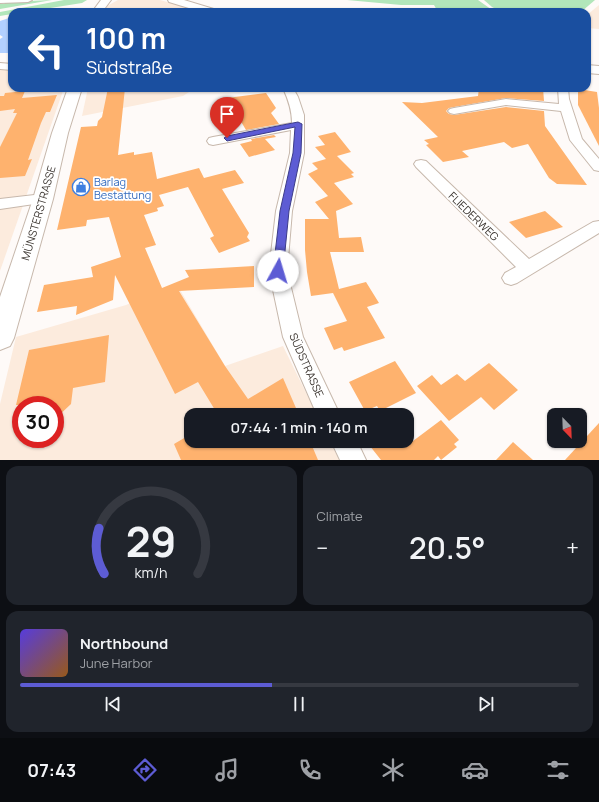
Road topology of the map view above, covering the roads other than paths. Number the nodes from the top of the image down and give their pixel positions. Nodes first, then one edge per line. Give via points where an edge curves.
1 (28, 0) edge
2 (172, 0) edge
3 (0, 1) edge
4 (199, 8) edge
5 (74, 92) edge
6 (290, 92) edge
7 (563, 92) edge
8 (566, 108) junction
9 (454, 111) dead end
10 (298, 124) junction
11 (213, 141) dead end
12 (421, 164) dead end
13 (599, 167) edge
14 (43, 199) junction
15 (0, 204) edge
16 (599, 226) edge
17 (528, 268) junction
18 (511, 278) dead end
19 (0, 338) edge
20 (326, 408) edge
21 (347, 448) edge
22 (354, 460) edge

1 - 3 street
2 - 4 main road
5 - 14 main road, MÜNSTERSTRASSE
6 - 10 street, SÜDSTRASSE
7 - 8 street
8 - 9 street via 506,102
8 - 13 street via 576,140
10 - 11 street
10 - 20 street, SÜDSTRASSE via 297,153 284,211 278,271 293,337
12 - 17 street, FLIEDERWEG
14 - 15 street
14 - 19 main road, MÜNSTERSTRASSE
16 - 17 street
17 - 18 street
21 - 22 street

